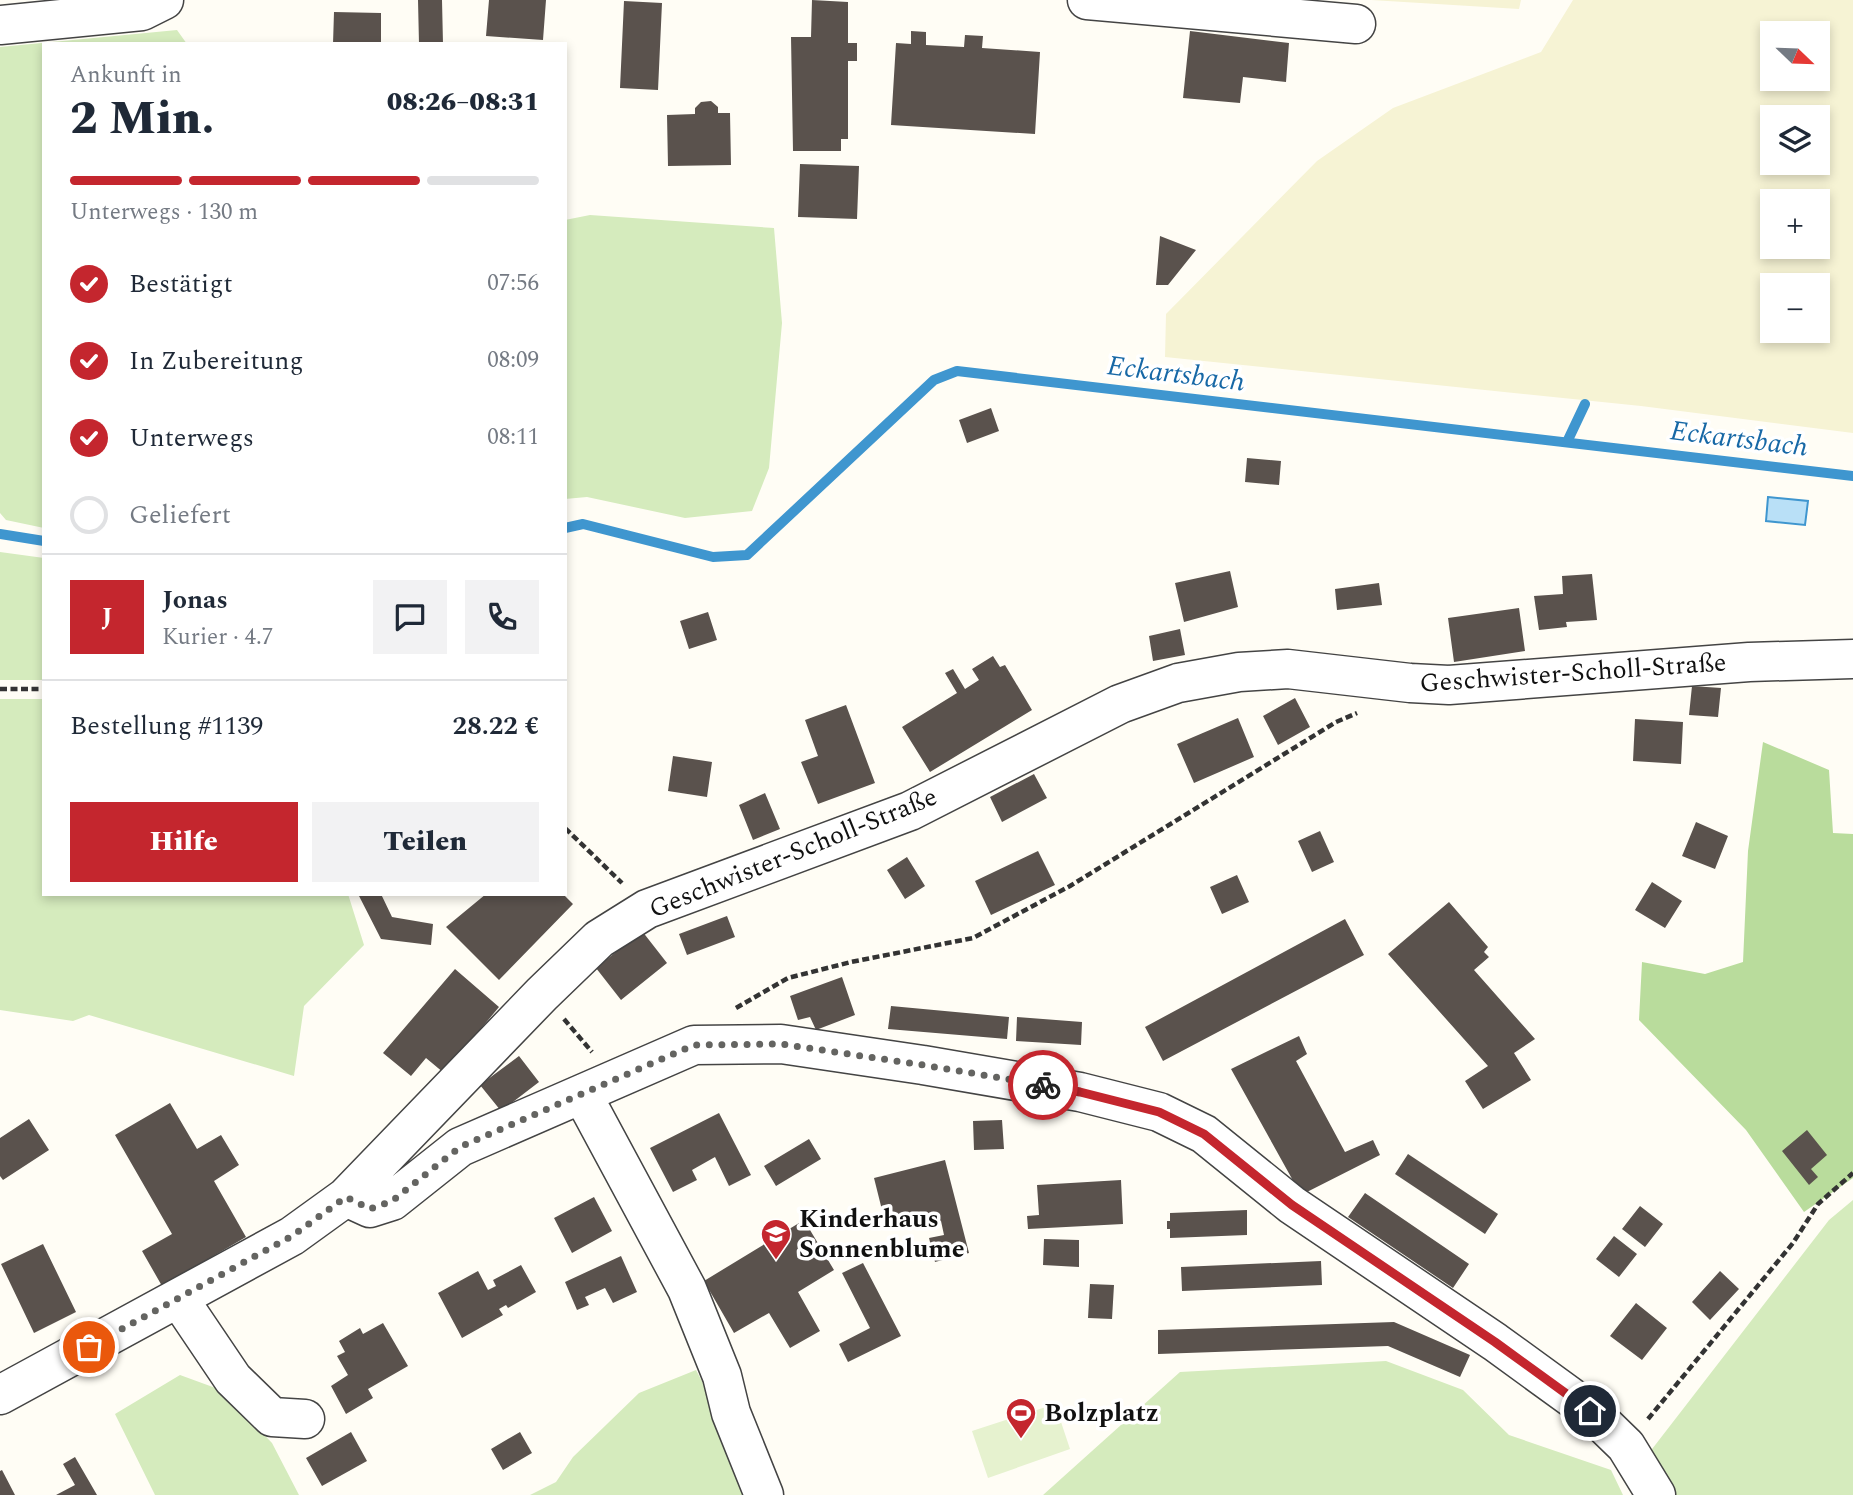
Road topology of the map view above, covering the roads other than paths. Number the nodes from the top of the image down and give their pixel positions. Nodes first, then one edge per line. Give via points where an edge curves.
1 (164, 0) edge
2 (1087, 0) edge
3 (1356, 24) dead end
4 (0, 25) edge
5 (1853, 659) edge
6 (599, 1086) junction
7 (346, 1197) junction
8 (179, 1299) junction
9 (0, 1395) edge
10 (305, 1419) dead end
11 (764, 1495) edge
12 (1656, 1495) edge

1 - 4 street via 142,11
2 - 3 street
5 - 7 street, Geschwister-Scholl-Straße via 1749,662 1449,685 1288,669 1178,683 1120,704 910,811 647,909 599,939
6 - 7 street via 460,1147 392,1201 370,1209
6 - 11 street via 687,1289
6 - 12 street via 694,1045 781,1044 1080,1092 1159,1112 1204,1134 1292,1205 1590,1411 1626,1446
7 - 8 street, Geschwister-Scholl-Straße via 292,1236
8 - 9 street, Geschwister-Scholl-Straße
8 - 10 street via 233,1379 272,1417

